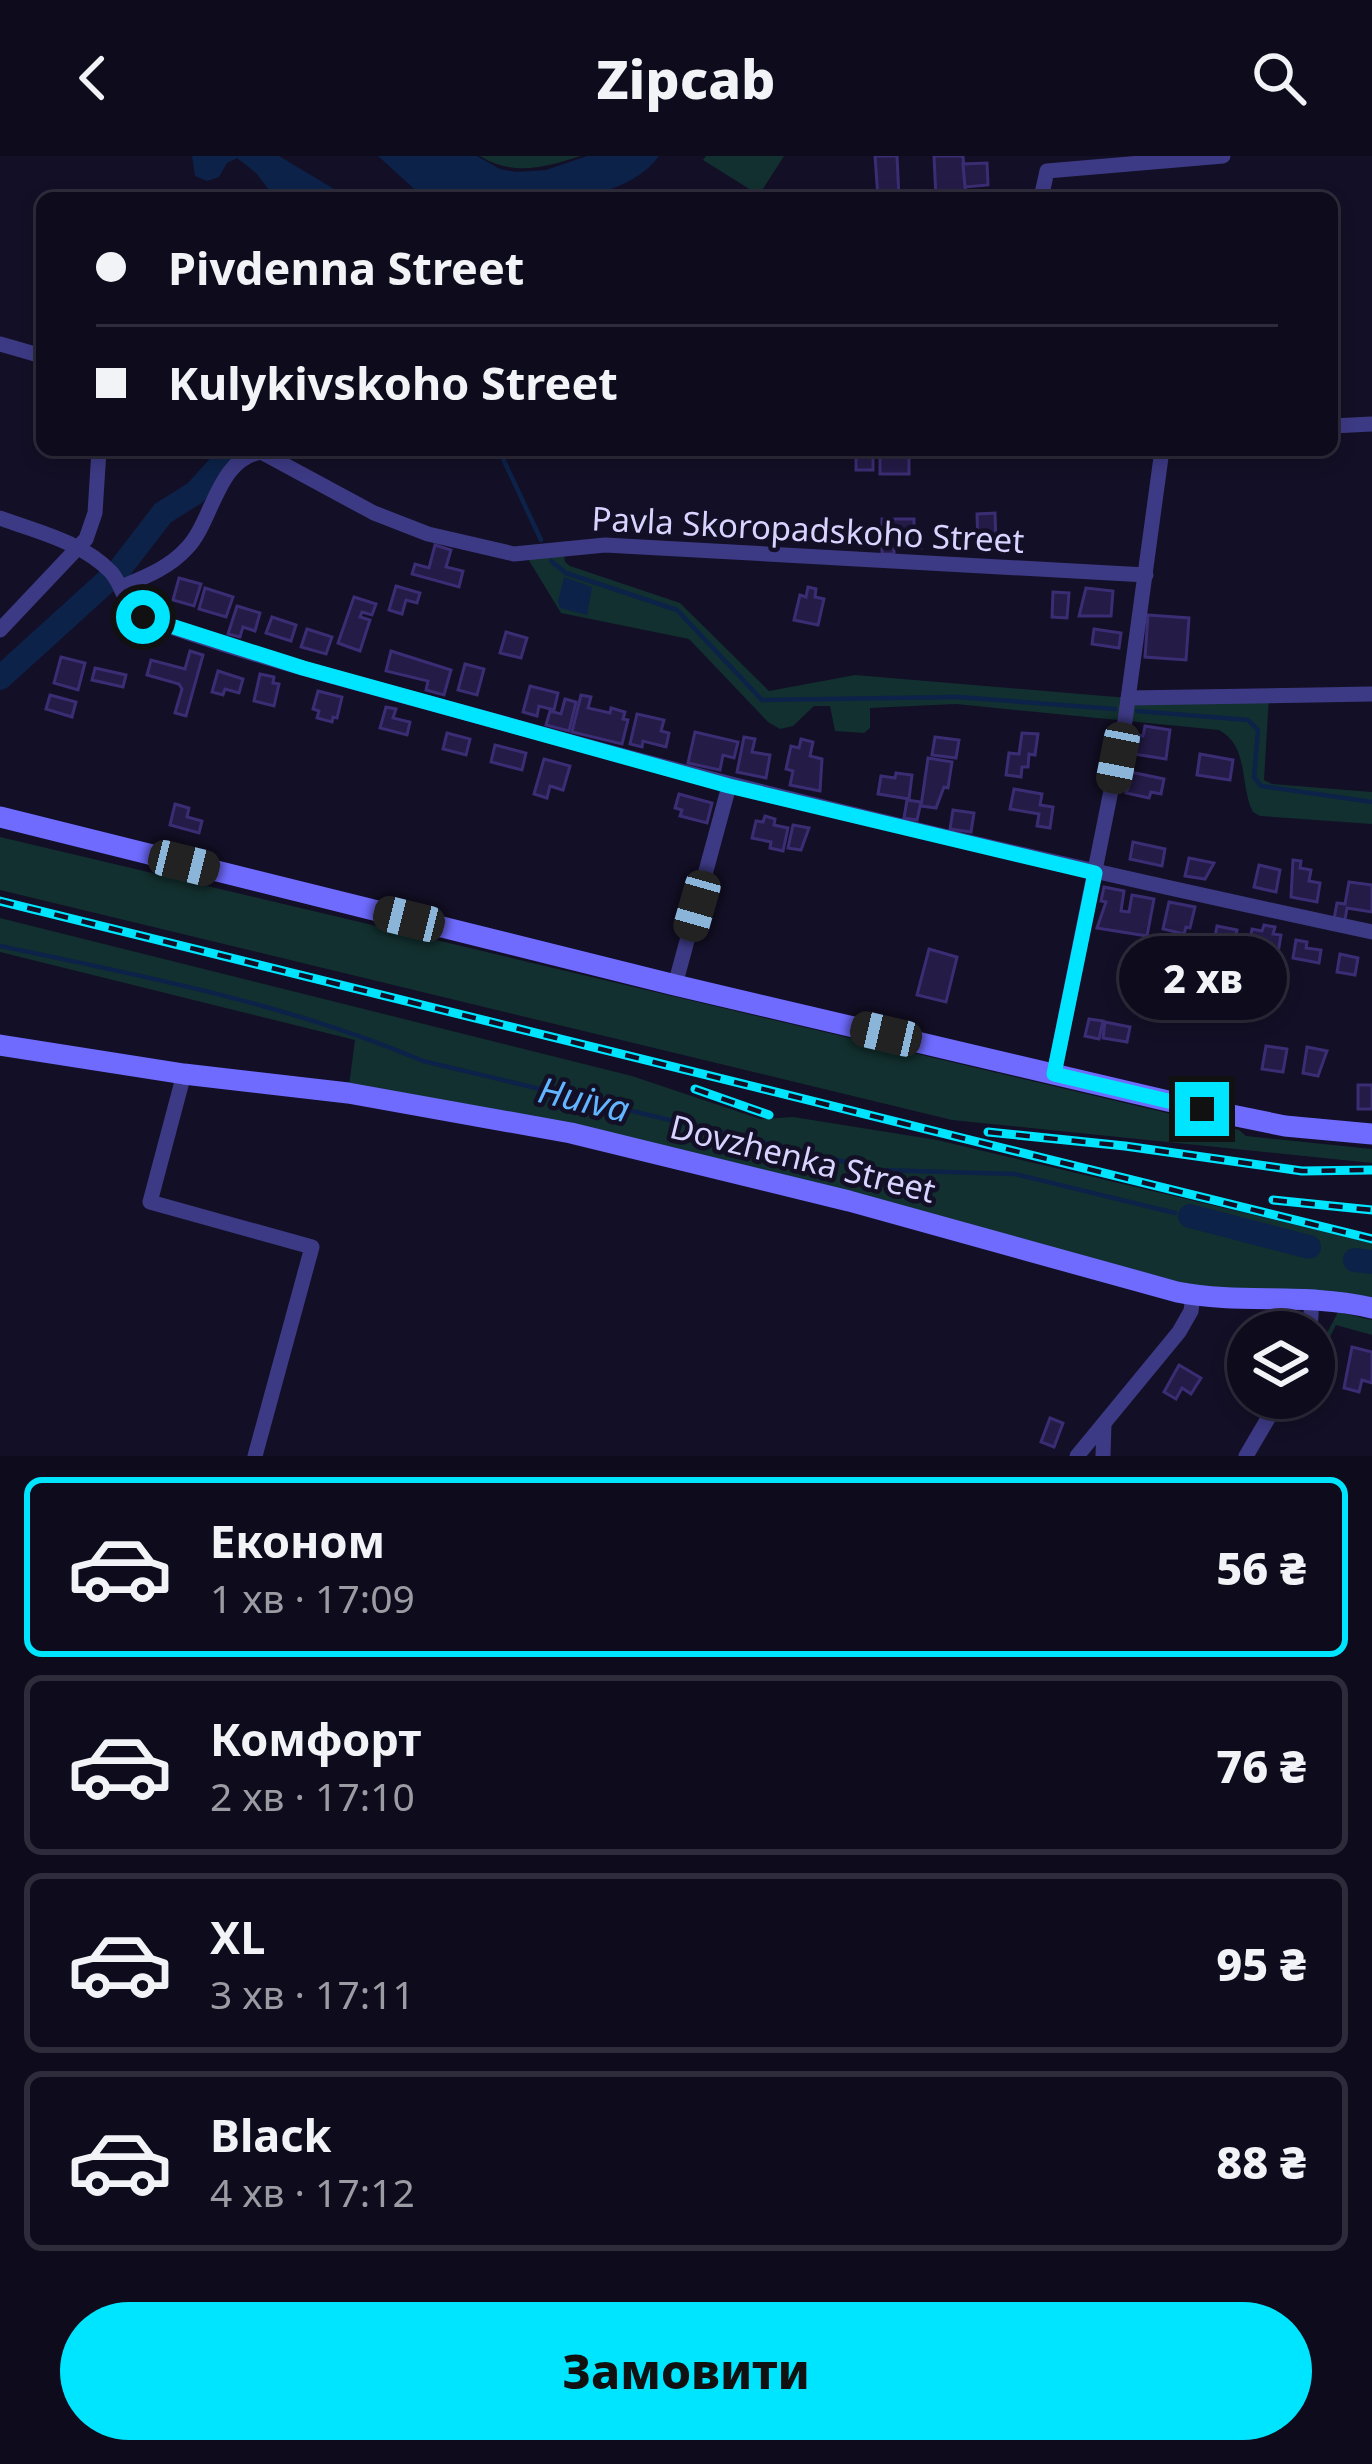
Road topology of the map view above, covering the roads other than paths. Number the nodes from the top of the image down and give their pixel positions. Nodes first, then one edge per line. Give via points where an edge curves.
1 (1223, 156) edge
2 (1042, 192) edge
3 (0, 344) edge
4 (36, 354) edge
5 (1372, 424) edge
6 (1338, 426) edge
7 (99, 456) edge
8 (247, 456) edge
9 (269, 456) edge
10 (1161, 456) edge
11 (0, 518) edge
12 (79, 549) junction
13 (1146, 575) junction
14 (121, 587) junction
15 (0, 630) edge
16 (1372, 694) edge
17 (1128, 698) junction
18 (729, 786) junction
19 (0, 818) edge
20 (1095, 873) junction
21 (1372, 932) edge
22 (675, 985) junction
23 (0, 1045) edge
24 (184, 1073) junction
25 (1054, 1074) junction
26 (1372, 1134) edge
27 (1193, 1295) junction
28 (1312, 1297) junction
29 (1372, 1309) edge
30 (1311, 1311) edge
31 (1268, 1419) edge
32 (1104, 1424) junction
33 (255, 1456) edge
34 (1077, 1456) edge
35 (1103, 1456) edge
36 (1246, 1456) edge

1 - 2 street via 1047,171
3 - 4 street
5 - 6 street
7 - 12 street via 94,513
8 - 14 street, Pavla Skoropadskoho Street via 179,556
9 - 13 street, Pavla Skoropadskoho Street via 403,526 503,552 605,545
10 - 13 street
11 - 12 street
12 - 14 street
12 - 15 street
13 - 17 street
14 - 18 street via 128,606 150,620
16 - 17 street
17 - 20 street
18 - 20 street
18 - 22 street
19 - 22 street
20 - 21 street
20 - 25 street
22 - 25 street
23 - 24 street, Dovzhenka Street
24 - 27 street, Dovzhenka Street via 571,1133
24 - 33 street via 150,1202 312,1247
25 - 26 street via 1260,1121
27 - 28 street, Dovzhenka Street
27 - 32 street via 1185,1322
28 - 29 street, Dovzhenka Street
28 - 30 street
31 - 36 street
32 - 34 street
32 - 35 street

